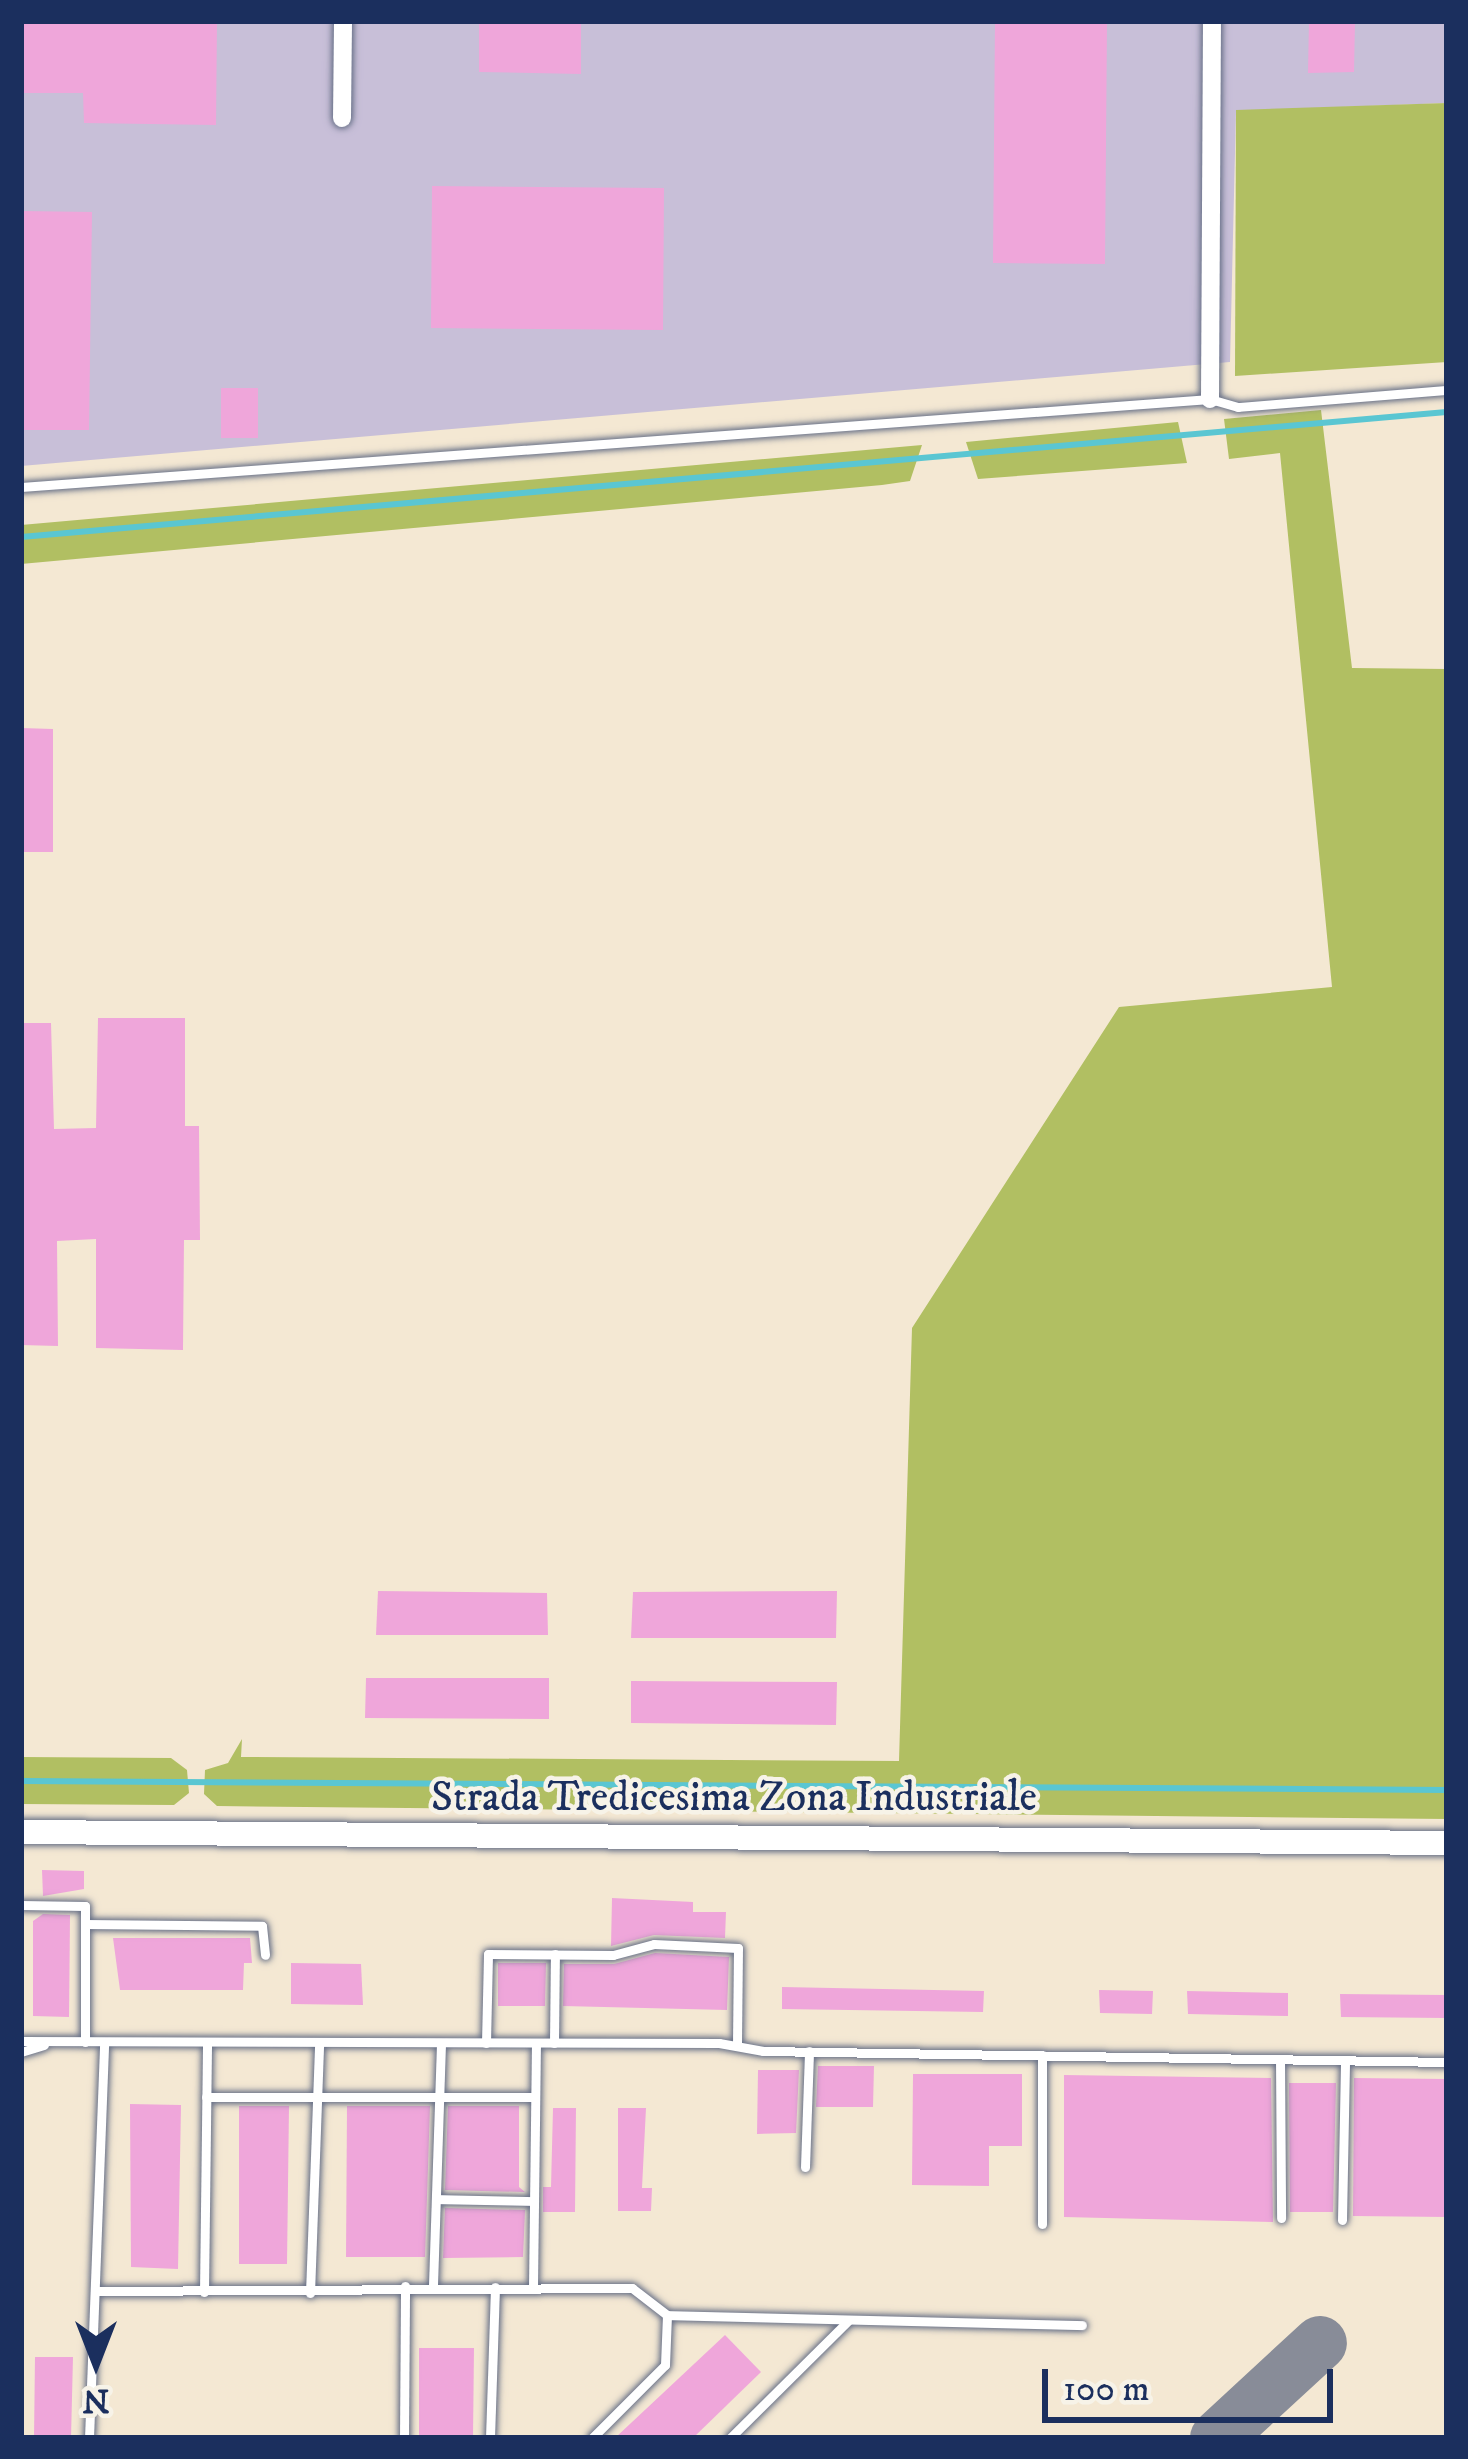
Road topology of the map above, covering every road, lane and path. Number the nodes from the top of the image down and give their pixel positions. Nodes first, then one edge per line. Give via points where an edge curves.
1 (343, 21) edge
2 (1212, 21) edge
3 (343, 118) dead end
4 (1447, 390) edge
5 (1210, 399) junction
6 (21, 487) edge
7 (21, 1832) edge
8 (1447, 1843) edge
9 (21, 1905) edge
10 (86, 1924) junction
11 (555, 1954) junction
12 (265, 1955) dead end
13 (21, 2041) edge
14 (55, 2042) junction
15 (86, 2042) junction
16 (104, 2042) junction
17 (207, 2042) junction
18 (319, 2042) junction
19 (441, 2043) junction
20 (486, 2043) junction
21 (536, 2043) junction
22 (554, 2043) junction
23 (736, 2046) junction
24 (809, 2051) junction
25 (21, 2052) edge
26 (1042, 2055) junction
27 (1280, 2059) junction
28 (1345, 2060) junction
29 (1447, 2062) edge
30 (439, 2096) junction
31 (206, 2097) junction
32 (317, 2097) junction
33 (535, 2097) junction
34 (805, 2167) dead end
35 (436, 2199) junction
36 (532, 2201) junction
37 (1280, 2218) dead end
38 (1342, 2220) dead end
39 (1042, 2224) dead end
40 (433, 2285) junction
41 (404, 2286) junction
42 (495, 2287) junction
43 (533, 2287) junction
44 (94, 2290) junction
45 (204, 2292) junction
46 (310, 2293) junction
47 (667, 2314) junction
48 (848, 2321) junction
49 (1082, 2325) dead end
50 (89, 2438) edge
51 (404, 2438) edge
52 (490, 2438) edge
53 (592, 2438) edge
54 (730, 2438) edge

1 - 3 street
2 - 5 street
4 - 5 lane via 1238,407
5 - 6 lane
7 - 8 street, Strada Tredicesima Zona Industriale
9 - 10 lane via 86,1906
10 - 12 lane via 262,1926
10 - 15 lane
11 - 20 lane via 488,1954
11 - 22 lane
11 - 23 lane via 653,1944 738,1948
13 - 14 lane
14 - 15 lane
14 - 25 lane
15 - 16 lane
16 - 17 lane
16 - 44 lane
17 - 18 lane
17 - 31 lane
18 - 19 lane
18 - 32 lane
19 - 20 lane
19 - 30 lane
20 - 21 lane
21 - 22 lane
21 - 33 lane
22 - 23 lane
23 - 24 lane
24 - 26 lane
24 - 34 lane
26 - 27 lane
26 - 39 lane
27 - 28 lane
27 - 37 lane
28 - 29 lane
28 - 38 lane
30 - 32 lane
30 - 33 lane
30 - 35 lane
31 - 32 lane
31 - 45 lane
32 - 46 lane
33 - 36 lane
35 - 36 lane
35 - 40 lane
36 - 43 lane
40 - 41 lane
40 - 42 lane
41 - 46 lane
41 - 51 lane
42 - 43 lane
42 - 52 lane
43 - 47 lane via 632,2288
44 - 45 lane
44 - 50 lane
45 - 46 lane
47 - 48 lane
47 - 53 lane via 665,2365
48 - 49 lane
48 - 54 lane

